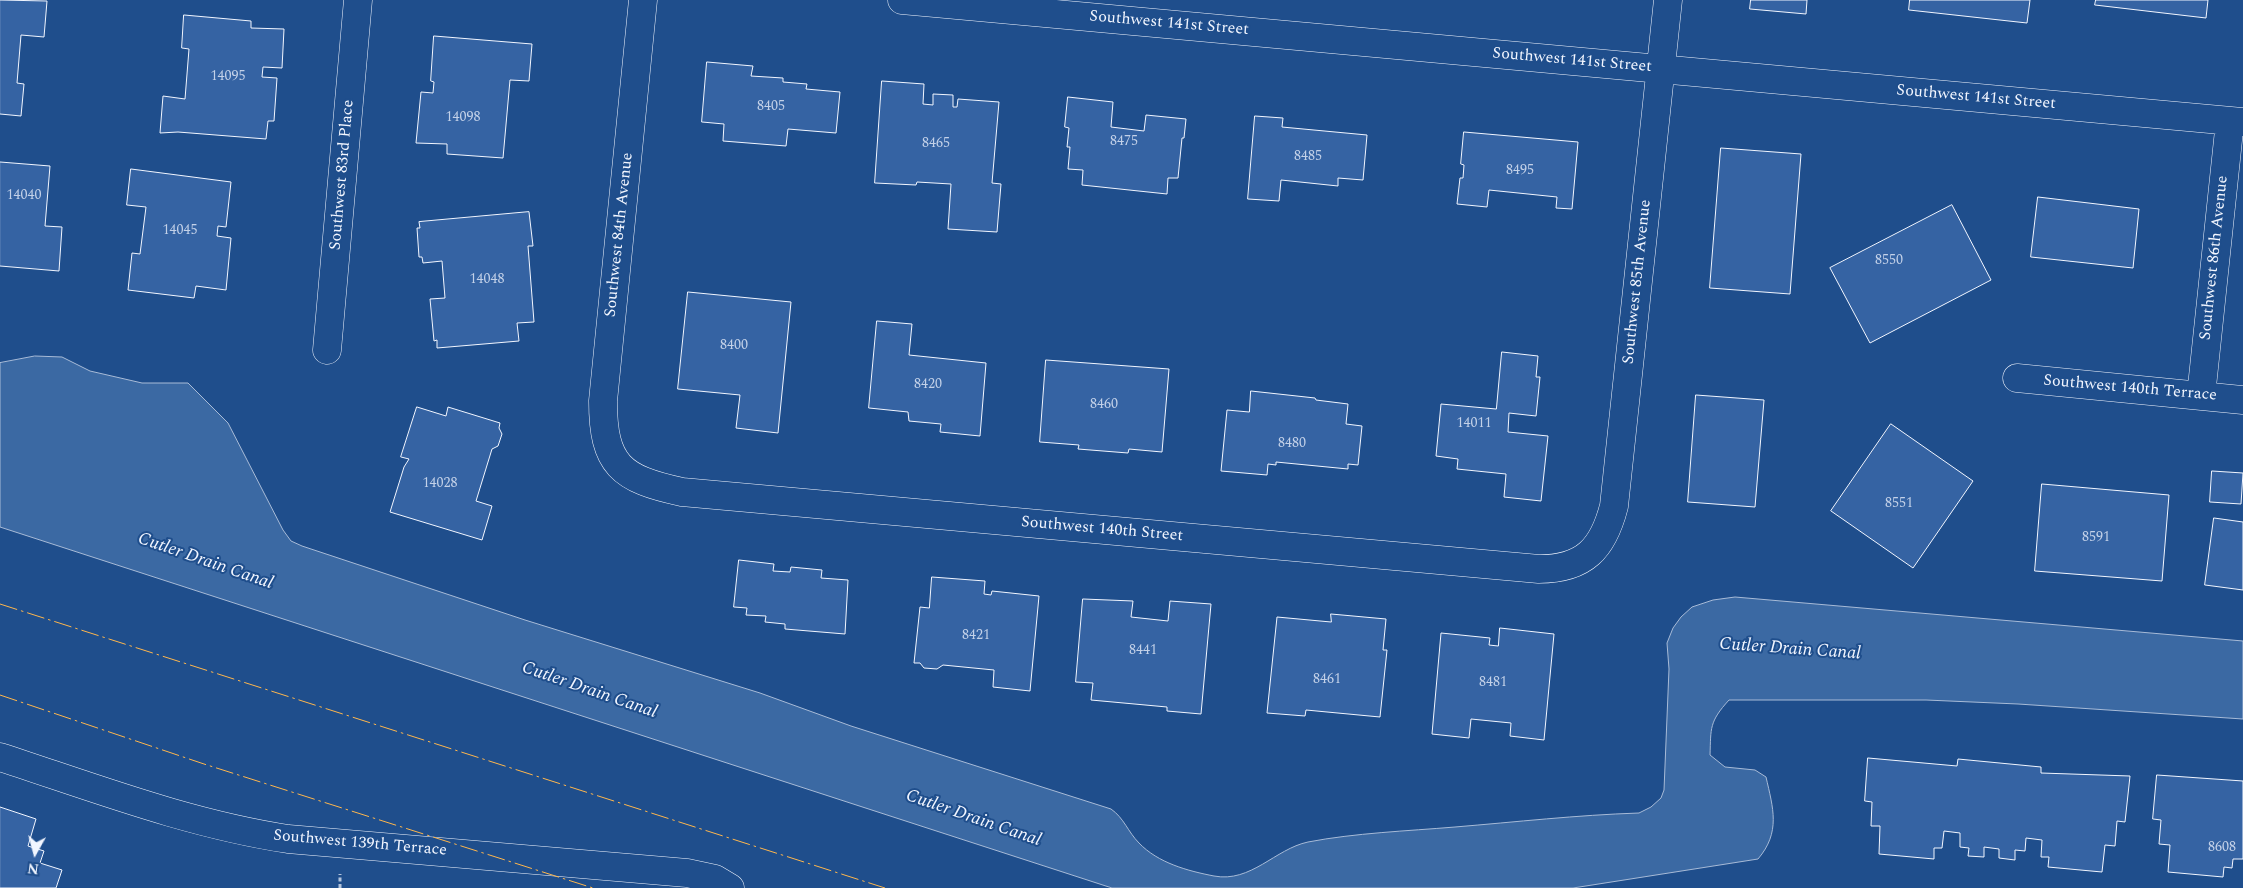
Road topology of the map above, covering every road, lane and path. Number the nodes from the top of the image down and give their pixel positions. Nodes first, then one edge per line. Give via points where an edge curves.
1 (358, 0) edge
2 (643, 0) edge
3 (902, 0) edge
4 (1668, 0) edge
5 (1661, 69) junction
6 (2236, 122) edge
7 (327, 350) dead end
8 (2017, 378) dead end
9 (2201, 396) junction
10 (2243, 400) edge
11 (619, 466) joint
12 (1588, 556) joint
13 (0, 757) edge
14 (729, 887) edge

1 - 7 street, Southwest 83rd Place
2 - 11 street, Southwest 84th Avenue via 603,401 605,437
3 - 5 street, Southwest 141st Street
4 - 5 street, Southwest 85th Avenue
5 - 6 street, Southwest 141st Street
5 - 12 street, Southwest 85th Avenue via 1614,506 1604,536
6 - 9 street, Southwest 86th Avenue
8 - 9 street, Southwest 140th Terrace
9 - 10 street, Southwest 140th Terrace
11 - 12 street, Southwest 140th Street via 630,476 682,492 1539,569 1564,567
13 - 14 street, Southwest 139th Terrace via 202,822 253,834 700,874

